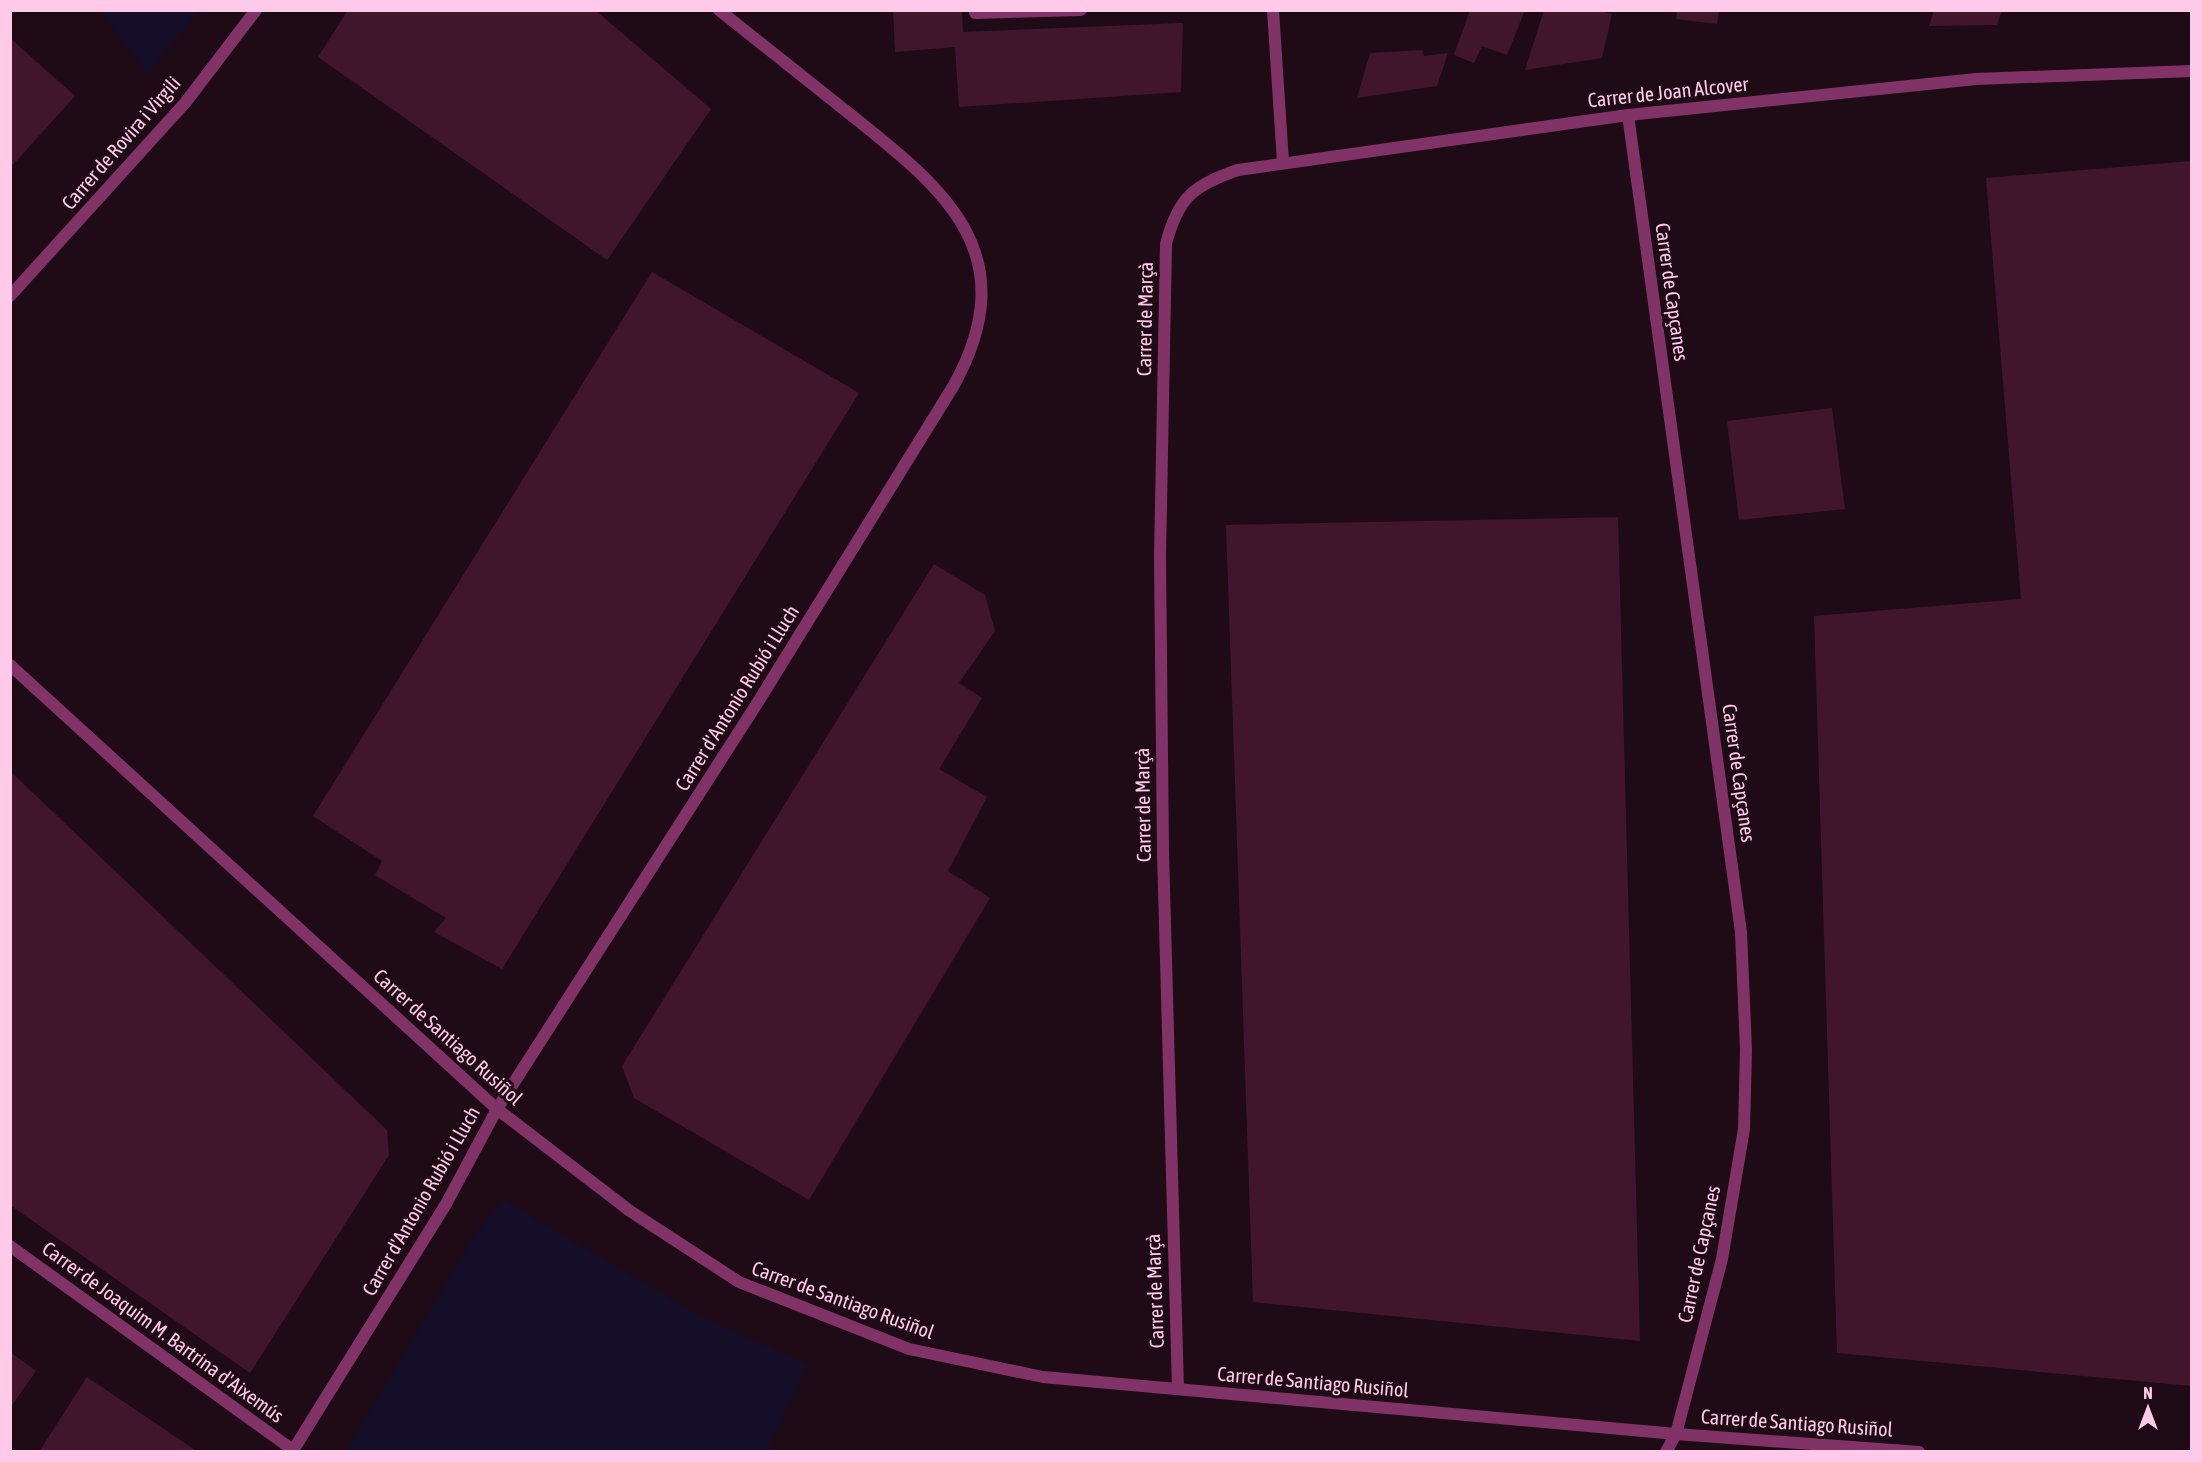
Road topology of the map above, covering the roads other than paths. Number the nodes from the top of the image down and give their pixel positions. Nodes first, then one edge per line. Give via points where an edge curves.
1 (256, 10) edge
2 (719, 10) edge
3 (975, 10) edge
4 (1081, 10) edge
5 (1273, 10) edge
6 (2192, 71) edge
7 (1628, 115) junction
8 (1283, 162) junction
9 (1172, 221) joint
10 (10, 296) edge
11 (10, 665) edge
12 (497, 1109) junction
13 (10, 1246) edge
14 (1178, 1389) junction
15 (1676, 1434) junction
16 (293, 1451) edge
17 (1666, 1452) edge
18 (1919, 1452) edge

1 - 10 street, Carrer de Rovira i Virgili via 184,103
2 - 12 street, Carrer d'Antonio Rubió i Lluch via 908,160 941,192 973,245 981,303 976,332 954,386
3 - 4 street
5 - 8 street
6 - 7 street, Carrer de Joan Alcover via 1976,80
7 - 8 street, Carrer de Joan Alcover
7 - 15 street, Carrer de Capçanes via 1741,932 1746,1050 1744,1129 1722,1259
8 - 9 street, Carrer de Joan Alcover via 1238,170 1205,182 1187,198
9 - 14 street, Carrer de Marçà via 1166,244 1160,557 1163,853
11 - 12 street, Carrer de Santiago Rusiñol
12 - 14 street, Carrer de Santiago Rusiñol via 630,1211 739,1282 909,1349 1043,1377
12 - 16 street, Carrer d'Antonio Rubió i Lluch via 446,1204
13 - 16 street, Carrer de Joaquim M. Bartrina d'Aixemús
14 - 15 street, Carrer de Santiago Rusiñol
15 - 17 street, Carrer de Capçanes
15 - 18 street, Carrer de Santiago Rusiñol

